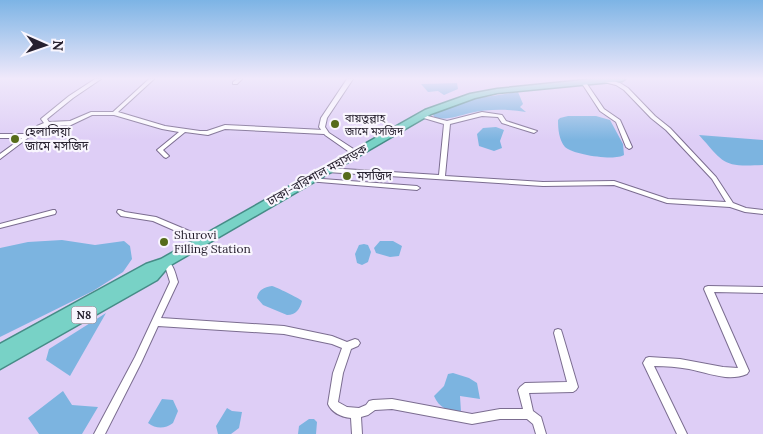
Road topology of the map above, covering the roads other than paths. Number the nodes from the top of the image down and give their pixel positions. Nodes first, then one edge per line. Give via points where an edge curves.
1 (68, 99) edge
2 (129, 99) edge
3 (337, 99) edge
4 (465, 99) edge
5 (595, 99) edge
6 (636, 99) edge
7 (114, 113) junction
8 (424, 117) junction
9 (447, 123) junction
10 (47, 124) junction
11 (183, 131) junction
12 (534, 131) dead end
13 (324, 132) junction
14 (0, 136) edge
15 (27, 136) junction
16 (629, 147) dead end
17 (355, 154) junction
18 (166, 156) dead end
19 (0, 157) edge
20 (327, 170) junction
21 (442, 177) junction
22 (309, 180) junction
23 (417, 188) dead end
24 (731, 205) junction
25 (53, 212) dead end
26 (120, 212) dead end
27 (763, 212) edge
28 (0, 226) edge
29 (203, 240) junction
30 (165, 262) junction
31 (763, 290) edge
32 (157, 322) junction
33 (558, 333) dead end
34 (0, 352) edge
35 (0, 362) edge
36 (356, 414) junction
37 (529, 414) junction
38 (99, 434) edge
39 (357, 434) edge
40 (541, 434) edge
41 (682, 434) edge

1 - 10 street via 44,119
2 - 7 street
3 - 13 street via 323,121
4 - 8 highway, ঢাকা-বরিশাল মহাসড়ক / N8
5 - 16 street via 602,110 618,121
6 - 24 street via 714,178
7 - 10 street via 91,114 71,123
7 - 11 street
8 - 9 street
8 - 17 highway, ঢাকা-বরিশাল মহাসড়ক / N8
9 - 12 street via 490,114
9 - 21 street
10 - 15 street
11 - 13 street via 208,133 225,127
11 - 18 street via 160,150
13 - 17 street
14 - 15 street
15 - 19 street
17 - 20 highway, ঢাকা-বরিশাল মহাসড়ক / N8
20 - 21 street
20 - 22 highway, ঢাকা-বরিশাল মহাসড়ক / N8
21 - 24 street via 543,184 614,183 667,201
22 - 23 street
22 - 29 highway, ঢাকা-বরিশাল মহাসড়ক / N8
24 - 27 street
25 - 28 street
26 - 29 street via 154,219
29 - 30 highway, ঢাকা-বরিশাল মহাসড়ক / N8
30 - 32 street via 174,282
30 - 34 highway, ঢাকা-বরিশাল মহাসড়ক / N8
30 - 35 highway, ঢাকা-বরিশাল মহাসড়ক / N8 via 152,276
31 - 41 street via 708,289 744,371 649,361
32 - 36 street via 284,330 351,344 338,373 333,404 340,410
32 - 38 street
33 - 37 street via 573,387 525,388
36 - 37 street via 373,405 392,404 472,419 500,414
36 - 39 street
37 - 40 street via 537,421

